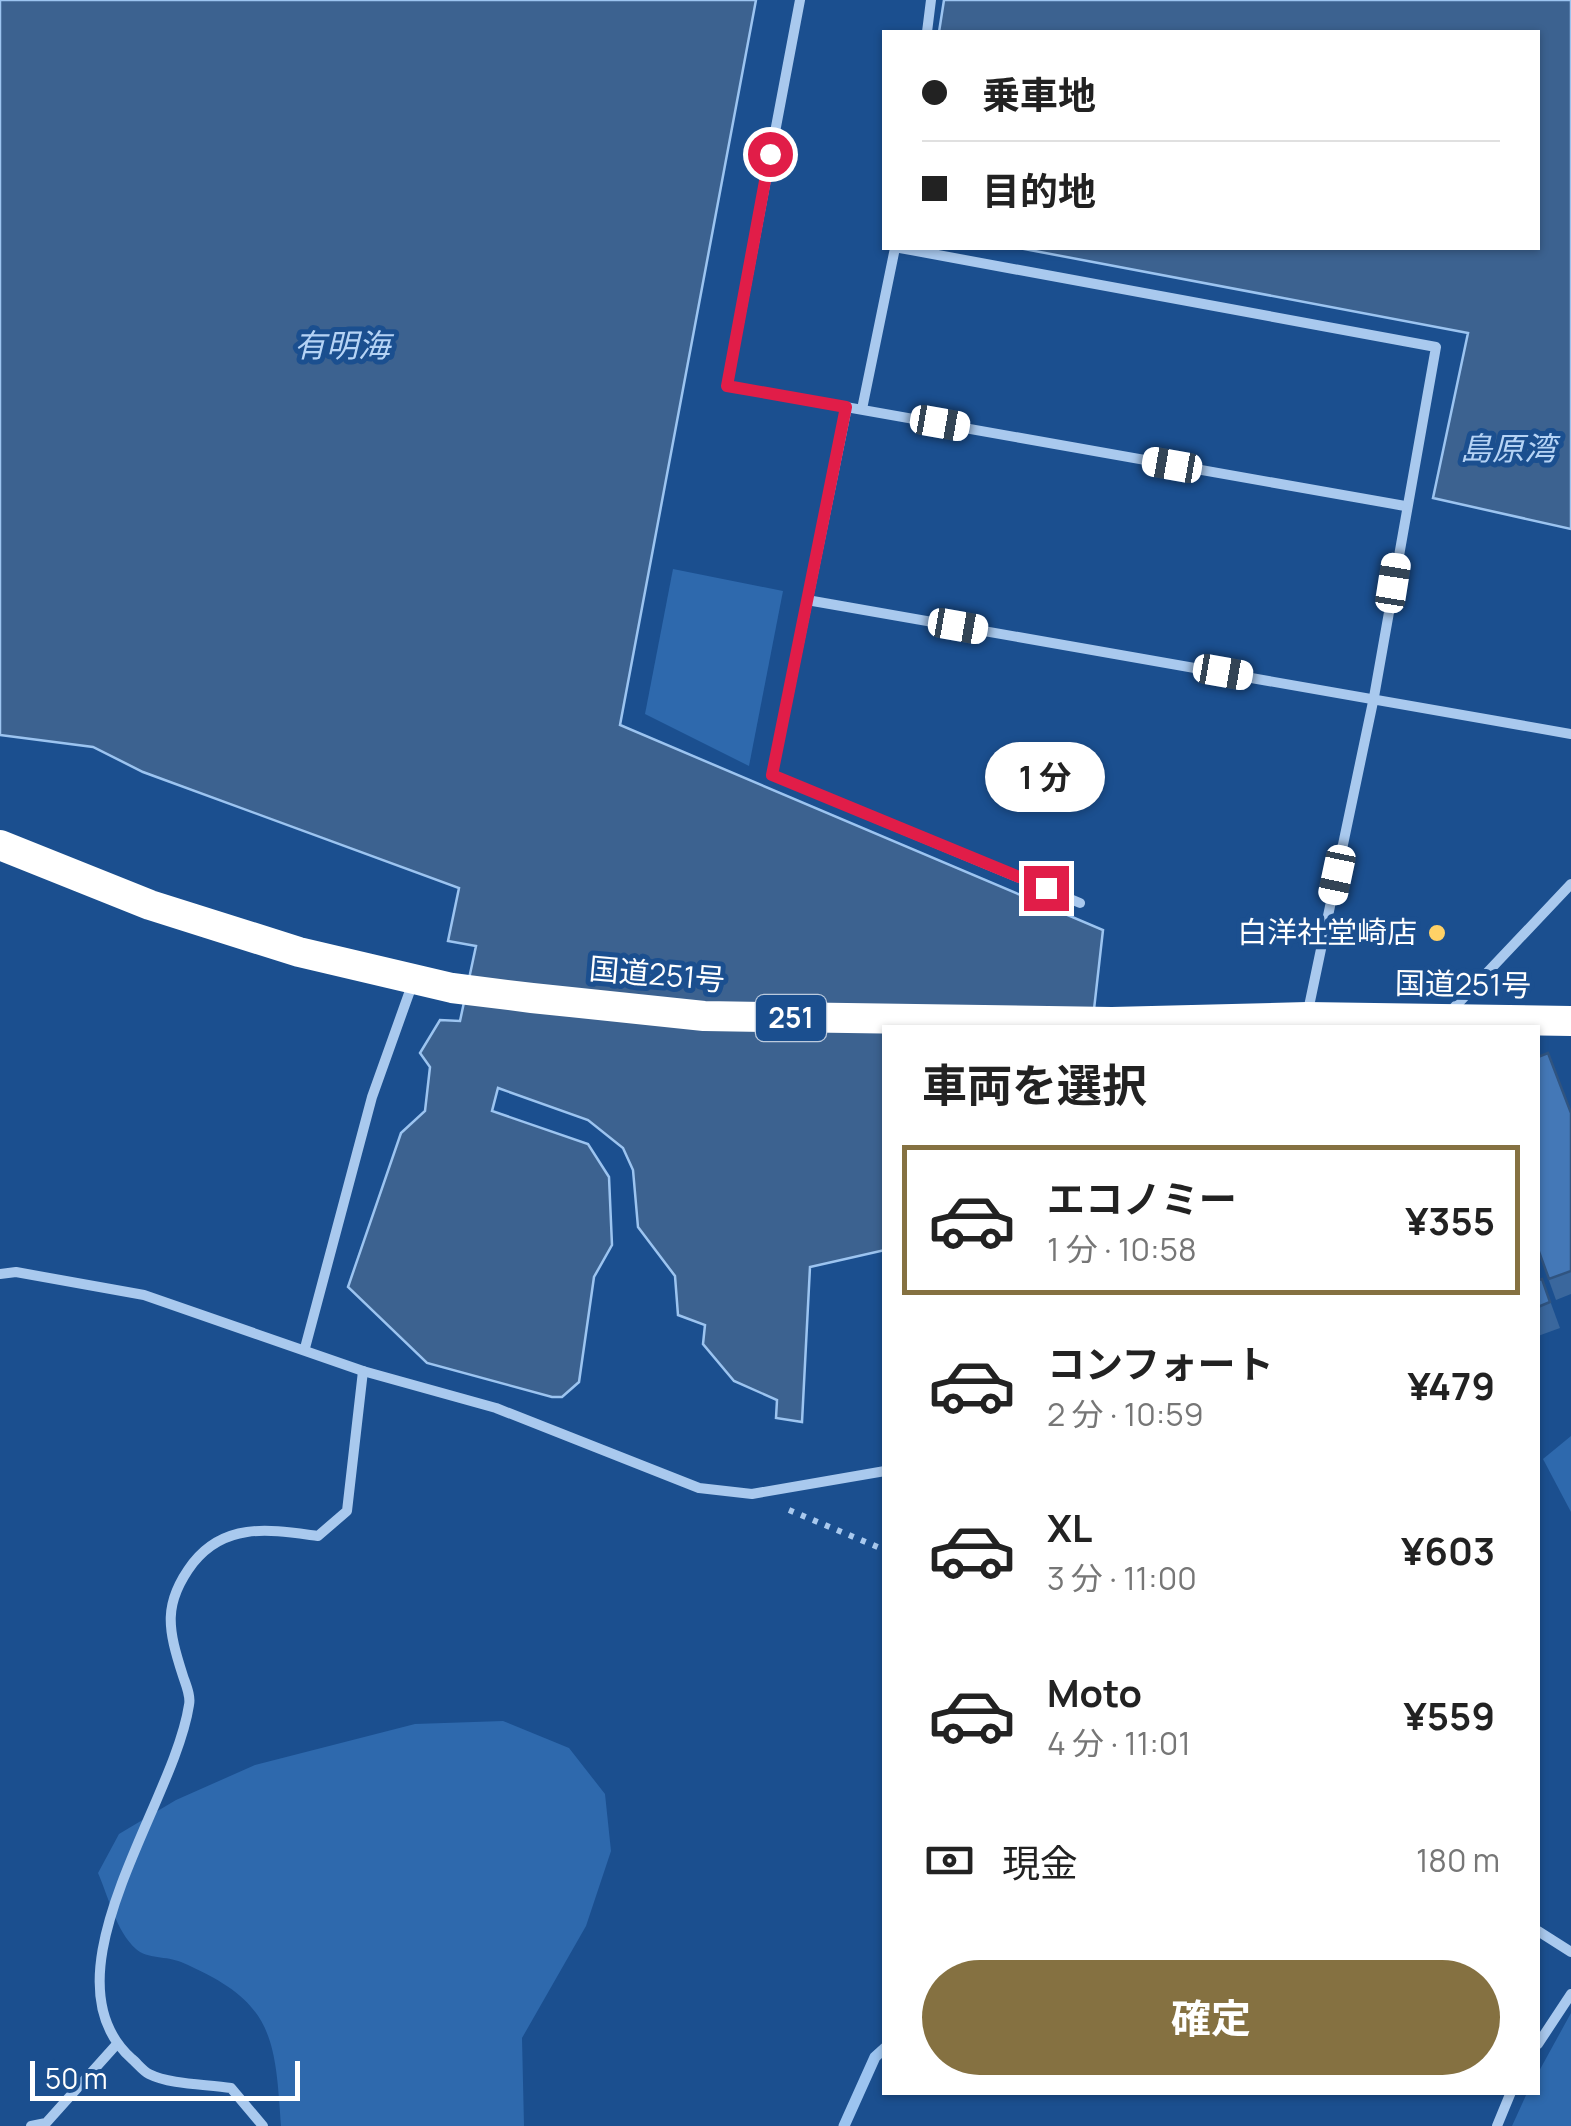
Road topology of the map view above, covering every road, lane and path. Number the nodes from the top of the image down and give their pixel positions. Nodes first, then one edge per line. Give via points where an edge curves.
1 (800, 0) edge
2 (931, 0) edge
3 (926, 30) edge
4 (898, 250) edge
5 (909, 250) edge
6 (846, 407) junction
7 (862, 410) junction
8 (1406, 506) junction
9 (808, 600) junction
10 (1374, 698) junction
11 (1571, 734) edge
12 (0, 845) edge
13 (1571, 884) edge
14 (1080, 902) dead end
15 (414, 979) junction
16 (1307, 1017) junction
17 (1442, 1020) junction
18 (1571, 1020) edge
19 (1108, 1024) edge
20 (0, 1274) edge
21 (304, 1348) junction
22 (364, 1371) junction
23 (882, 1472) edge
24 (752, 1494) junction
25 (882, 1549) edge
26 (1540, 1932) edge
27 (1571, 1952) edge
28 (1571, 1994) edge
29 (1540, 2041) edge
30 (116, 2045) junction
31 (1511, 2095) edge
32 (30, 2126) edge
33 (262, 2126) edge
34 (1497, 2126) edge

1 - 6 street via 727,386
2 - 3 street
4 - 7 street
5 - 8 street via 1436,348
6 - 7 street
6 - 9 street
7 - 8 street
8 - 10 street
9 - 10 street
9 - 14 street via 772,775
10 - 11 street
10 - 16 street
12 - 15 highway, 国道251号 / 251 via 150,905 299,952
13 - 17 street
15 - 19 highway, 国道251号 / 251 via 704,1016
15 - 21 street via 372,1097
16 - 17 highway, 国道251号 / 251
16 - 19 highway, 国道251号 / 251
17 - 18 highway, 国道251号 / 251
20 - 21 street via 144,1295
21 - 22 street
22 - 24 street via 496,1408 699,1488
22 - 30 street via 347,1510 318,1536 256,1528 220,1538 194,1562 168,1605 190,1701 161,1795 105,1931 100,2011
23 - 24 street
24 - 25 path
26 - 27 street
28 - 29 street
30 - 32 street via 46,2123
30 - 33 street via 149,2074 231,2088
31 - 34 street

